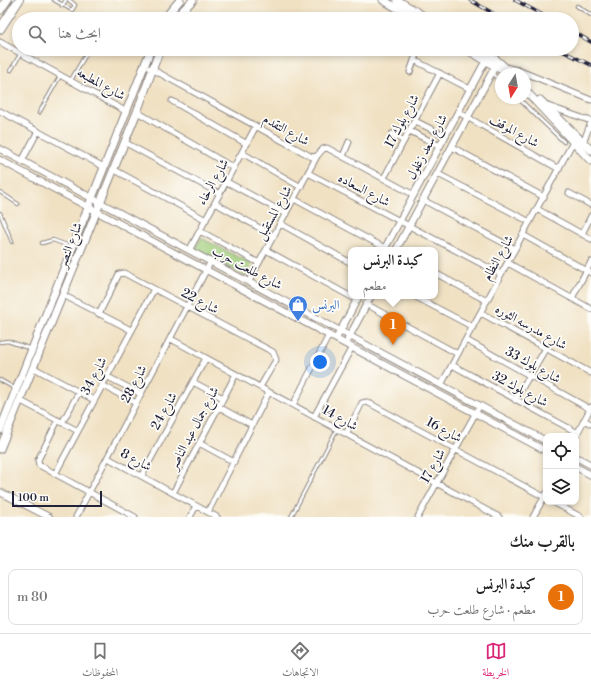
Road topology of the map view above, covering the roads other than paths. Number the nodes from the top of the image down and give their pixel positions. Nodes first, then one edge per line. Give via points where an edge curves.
1 (7, 0) edge
2 (19, 0) edge
3 (54, 0) edge
4 (66, 0) edge
5 (69, 0) edge
6 (180, 0) edge
7 (193, 0) edge
8 (383, 0) edge
9 (397, 0) edge
10 (62, 6) junction
11 (577, 6) dead end
12 (0, 10) edge
13 (170, 12) edge
14 (181, 12) edge
15 (404, 12) edge
16 (417, 12) edge
17 (591, 15) edge
18 (0, 29) edge
19 (0, 42) edge
20 (12, 48) edge
21 (19, 56) edge
22 (26, 56) edge
23 (85, 56) edge
24 (149, 56) edge
25 (158, 56) edge
26 (415, 56) edge
27 (482, 56) edge
28 (487, 58) junction
29 (414, 60) junction
30 (146, 66) junction
31 (495, 67) joint
32 (12, 70) dead end
33 (153, 70) junction
34 (410, 72) dead end
35 (440, 74) junction
36 (61, 75) junction
37 (531, 75) edge
38 (71, 80) junction
39 (470, 89) junction
40 (531, 92) edge
41 (531, 96) edge
42 (591, 100) edge
43 (172, 101) dead end
44 (537, 103) junction
45 (524, 104) edge
46 (545, 105) junction
47 (0, 111) edge
48 (127, 112) junction
49 (137, 112) junction
50 (458, 112) junction
51 (39, 114) dead end
52 (467, 117) junction
53 (415, 121) junction
54 (591, 121) edge
55 (256, 126) junction
56 (38, 131) junction
57 (410, 131) junction
58 (392, 134) dead end
59 (445, 136) junction
60 (589, 136) edge
61 (404, 141) junction
62 (124, 142) junction
63 (349, 142) dead end
64 (564, 142) dead end
65 (574, 142) junction
66 (583, 143) junction
67 (247, 144) junction
68 (440, 146) junction
69 (452, 147) junction
70 (0, 149) edge
71 (591, 150) edge
72 (242, 153) junction
73 (317, 156) junction
74 (343, 156) junction
75 (0, 160) edge
76 (22, 161) junction
77 (591, 161) edge
78 (104, 167) junction
79 (234, 168) junction
80 (113, 169) junction
81 (559, 169) junction
82 (308, 173) junction
83 (438, 174) junction
84 (384, 178) junction
85 (227, 182) junction
86 (301, 187) junction
87 (0, 192) edge
88 (569, 193) dead end
89 (220, 194) junction
90 (414, 194) junction
91 (544, 197) junction
92 (92, 198) junction
93 (294, 199) junction
94 (423, 200) junction
95 (100, 202) junction
96 (215, 203) junction
97 (18, 204) dead end
98 (591, 205) edge
99 (89, 206) junction
100 (537, 209) junction
101 (96, 210) junction
102 (0, 213) edge
103 (286, 214) junction
104 (590, 219) edge
105 (206, 220) junction
106 (400, 222) junction
107 (530, 222) junction
108 (281, 224) junction
109 (409, 226) junction
110 (200, 231) junction
111 (582, 234) junction
112 (523, 235) junction
113 (274, 236) junction
114 (591, 239) edge
115 (12, 242) dead end
116 (42, 243) dead end
117 (72, 247) junction
118 (381, 247) edge
119 (386, 247) edge
120 (398, 247) edge
121 (190, 249) junction
122 (515, 249) junction
123 (266, 250) junction
124 (211, 261) junction
125 (348, 261) edge
126 (591, 262) edge
127 (259, 263) junction
128 (508, 263) junction
129 (207, 270) junction
130 (589, 272) edge
131 (502, 274) junction
132 (438, 275) edge
133 (249, 281) junction
134 (154, 289) junction
135 (348, 293) edge
136 (63, 295) junction
137 (572, 298) junction
138 (357, 299) edge
139 (369, 299) edge
140 (420, 299) edge
141 (487, 301) junction
142 (366, 304) junction
143 (188, 307) junction
144 (591, 309) edge
145 (481, 312) junction
146 (99, 314) junction
147 (472, 327) junction
148 (131, 330) junction
149 (340, 330) junction
150 (38, 334) junction
151 (329, 335) junction
152 (349, 335) junction
153 (46, 337) junction
154 (171, 339) junction
155 (336, 339) junction
156 (466, 340) junction
157 (0, 342) edge
158 (345, 344) junction
159 (352, 347) junction
160 (546, 348) junction
161 (32, 350) junction
162 (458, 354) junction
163 (206, 358) junction
164 (452, 365) junction
165 (34, 368) junction
166 (591, 373) edge
167 (236, 374) junction
168 (106, 376) junction
169 (529, 376) junction
170 (0, 380) edge
171 (193, 382) junction
172 (102, 385) junction
173 (441, 385) junction
174 (260, 387) junction
175 (16, 389) junction
176 (79, 392) junction
177 (269, 392) junction
178 (141, 394) junction
179 (223, 398) junction
180 (94, 400) junction
181 (515, 400) junction
182 (20, 401) junction
183 (136, 403) junction
184 (293, 405) junction
185 (480, 405) junction
186 (218, 407) junction
187 (590, 408) edge
188 (475, 414) junction
189 (314, 417) junction
190 (584, 420) junction
191 (60, 422) junction
192 (591, 424) edge
193 (252, 425) junction
194 (337, 429) junction
195 (0, 430) edge
196 (78, 431) junction
197 (575, 433) edge
198 (578, 433) edge
199 (346, 434) junction
200 (543, 439) edge
201 (199, 443) junction
202 (0, 449) edge
203 (455, 449) junction
204 (543, 450) edge
205 (108, 458) junction
206 (579, 459) edge
207 (234, 462) junction
208 (591, 465) edge
209 (578, 469) edge
210 (55, 474) junction
211 (142, 475) junction
212 (591, 476) edge
213 (436, 484) junction
214 (0, 492) edge
215 (89, 492) junction
216 (172, 493) junction
217 (543, 495) edge
218 (543, 500) edge
219 (558, 505) edge
220 (196, 506) junction
221 (208, 512) junction
222 (49, 517) edge
223 (76, 517) edge
224 (135, 517) edge
225 (190, 517) edge
226 (217, 517) edge
227 (291, 517) edge
228 (418, 517) edge
229 (499, 517) edge
230 (534, 517) edge
231 (580, 517) edge

1 - 12 main road
2 - 18 main road
3 - 10 lane
4 - 10 lane
5 - 10 lane via 74,3 74,9
6 - 13 main road
7 - 14 main road
8 - 15 main road
9 - 16 main road
11 - 17 lane
19 - 20 street, شارع المطبعه
21 - 32 lane
22 - 36 street, شارع المطبعه
23 - 38 lane
24 - 30 main road, شارع النصر
25 - 33 main road, شارع النصر
26 - 29 street
27 - 28 main road
28 - 31 main road
28 - 39 street, شارع سعد زغلول
29 - 34 street
29 - 35 street
30 - 33 street, شارع التقدم
30 - 48 main road, شارع النصر
31 - 52 street, شارع سعد زغلول
33 - 49 main road, شارع النصر
33 - 55 street, شارع التقدم
35 - 39 street
35 - 53 street, شارع بلوك 17
36 - 38 street, شارع المطبعه
36 - 51 lane
37 - 42 street
38 - 48 street, شارع المطبعه
39 - 50 street, شارع سعد زغلول
40 - 46 main road
41 - 44 main road
43 - 67 street
44 - 46 street
44 - 65 main road
45 - 64 lane
46 - 54 street
46 - 66 main road
47 - 56 street
48 - 78 main road, شارع النصر
49 - 62 main road, شارع النصر
49 - 79 street
50 - 52 street, شارع الموقف
50 - 59 street, شارع سعد زغلول
52 - 69 street, شارع سعد زغلول
52 - 81 street, شارع الموقف
53 - 57 street, شارع بلوك 17
53 - 59 street
54 - 60 street
55 - 67 street, شارع الرخاء
55 - 73 street, شارع التقدم via 312,157
56 - 76 street
56 - 78 street
57 - 61 street, شارع بلوك 17
57 - 68 street
58 - 61 street
59 - 68 street, شارع سعد زغلول
60 - 66 street
61 - 84 street, شارع بلوك 17
62 - 80 main road, شارع النصر
62 - 89 street
63 - 74 street
65 - 77 main road
65 - 81 street, شارع النظام
66 - 71 main road
67 - 72 street, شارع الرخاء
68 - 90 street, شارع سعد زغلول
69 - 83 street, شارع سعد زغلول
69 - 91 street
70 - 76 street, شارع طلعت حرب
72 - 79 street, شارع الرخاء
72 - 86 street
73 - 74 street, شارع التقدم via 325,148
73 - 82 street, شارع المستقبل
74 - 84 street, شارع التقدم
75 - 99 street, شارع طلعت حرب
76 - 92 street, شارع طلعت حرب
78 - 92 main road, شارع النصر
79 - 85 street, شارع الرخاء
80 - 95 main road, شارع النصر
80 - 105 street
81 - 91 street, شارع النظام
82 - 86 street, شارع المستقبل
82 - 106 street, شارع السعاده
83 - 94 street, شارع سعد زغلول
83 - 107 street
84 - 90 street, شارع التقدم
85 - 89 street, شارع الرخاء
85 - 103 street
86 - 93 street, شارع المستقبل
87 - 97 lane
88 - 98 street
89 - 96 street, شارع الرخاء
90 - 106 street, شارع سعد زغلول
91 - 100 street, شارع النظام
92 - 95 street, شارع طلعت حرب
92 - 99 main road, شارع النصر
93 - 103 street, شارع المستقبل
93 - 118 street
94 - 109 street, شارع سعد زغلول
94 - 122 street
95 - 101 main road, شارع النصر
95 - 121 street, شارع طلعت حرب
96 - 105 street, شارع الرخاء
96 - 113 street
99 - 101 street, شارع طلعت حرب
99 - 117 main road, شارع النصر
100 - 107 street, شارع النظام
100 - 111 street
101 - 129 street, شارع طلعت حرب
101 - 136 main road, شارع النصر
102 - 115 lane
103 - 108 street, شارع المستقبل
104 - 111 street
105 - 110 street, شارع الرخاء
106 - 109 street, شارع السعاده
106 - 119 street, شارع سعد زغلول
107 - 112 street, شارع النظام
108 - 113 street, شارع المستقبل
108 - 125 street
109 - 120 street, شارع سعد زغلول
109 - 131 street
110 - 121 street, شارع الرخاء
110 - 127 street
111 - 114 street
112 - 122 street, شارع النظام
112 - 130 street
113 - 123 street, شارع المستقبل
116 - 117 lane via 53,240
117 - 150 main road, شارع النصر
121 - 124 street, شارع طلعت حرب
122 - 128 street, شارع النظام
123 - 127 street, شارع المستقبل
123 - 135 street
124 - 129 street, شارع 28
124 - 133 street, شارع طلعت حرب
126 - 130 street
127 - 133 street, شارع المستقبل
128 - 131 street, شارع النظام
128 - 137 street
129 - 143 street, شارع 28
129 - 151 street, شارع طلعت حرب
130 - 137 street
131 - 141 street, شارع النظام
132 - 141 street
133 - 149 street, شارع طلعت حرب
134 - 143 street, شارع 22
134 - 146 street, شارع 22 via 120,273
134 - 148 street, شارع 34
136 - 146 street
136 - 153 main road, شارع النصر
137 - 144 street
138 - 149 street
139 - 142 street
140 - 147 street
141 - 145 street, شارع النظام
142 - 152 street
142 - 162 street
143 - 154 street, شارع 28
143 - 174 street, شارع 22 via 273,352 276,360
145 - 147 street, شارع النظام
145 - 160 street, شارع مدرسه الثوره
146 - 148 street
147 - 156 street, شارع النظام
148 - 168 street, شارع 34
149 - 152 street, شارع طلعت حرب
149 - 155 street
150 - 153 main road
150 - 161 main road, شارع النصر
151 - 155 street, شارع طلعت حرب
151 - 184 street
152 - 158 street
152 - 173 street, شارع طلعت حرب
153 - 165 main road, شارع النصر
154 - 163 street, شارع 14
154 - 178 street, شارع 28
155 - 158 street, شارع طلعت حرب
156 - 162 street, شارع النظام
156 - 169 street, شارع بلوك 33
157 - 161 lane via 8,341
158 - 159 street, شارع طلعت حرب
159 - 188 street, شارع طلعت حرب
159 - 189 street
160 - 166 street, شارع مدرسه الثوره
160 - 169 street
161 - 175 main road, شارع النصر
162 - 164 street, شارع النظام
163 - 167 street, شارع 14
163 - 171 street, شارع 24
164 - 173 street, شارع النظام
164 - 181 street, شارع بلوك 32
165 - 176 street
165 - 182 main road, شارع النصر
167 - 174 street, شارع 14
167 - 179 street, شارع جمال عبد الناصر
168 - 172 street, شارع 34
168 - 178 street
169 - 181 street
169 - 187 street, شارع بلوك 33
170 - 175 lane
171 - 179 street
171 - 211 street, شارع 24
172 - 180 street, شارع 34
172 - 183 street
173 - 185 street, شارع طلعت حرب
174 - 177 street, شارع 14
175 - 195 main road, شارع النصر
176 - 180 street
176 - 191 street
177 - 184 street, شارع 14
177 - 193 street
178 - 183 street, شارع 28
179 - 186 street, شارع جمال عبد الناصر
180 - 196 street, شارع 34
181 - 197 street, شارع بلوك 32
182 - 191 street
182 - 202 main road, شارع النصر
183 - 205 street, شارع 28
184 - 189 street, شارع 14
185 - 188 street, شارع 17
185 - 200 street, شارع طلعت حرب
186 - 193 street
186 - 201 street, شارع جمال عبد الناصر
187 - 190 street
188 - 203 street, شارع 17
188 - 204 street, شارع طلعت حرب
189 - 194 street, شارع 14
190 - 192 street
190 - 198 street
191 - 196 street
191 - 210 street via 38,460 41,467
193 - 207 street
194 - 199 street, شارع 14
194 - 227 lane
196 - 210 street, شارع 34
199 - 203 street, شارع 16 via 362,402 365,401
199 - 213 street, شارع 14
201 - 207 street
201 - 216 street, شارع جمال عبد الناصر
203 - 213 street, شارع 17
203 - 217 street, شارع 16
205 - 211 street, شارع 8
205 - 215 street, شارع 28
206 - 208 street
207 - 221 street
209 - 212 street
210 - 215 street
211 - 216 street, شارع 8
213 - 228 street, شارع 17
213 - 229 street, شارع 14
214 - 222 street
215 - 223 street, شارع 28
215 - 224 street
216 - 220 street, شارع 8
218 - 230 street
219 - 231 street
220 - 221 street, شارع 8
220 - 225 street
221 - 226 street, شارع 8

